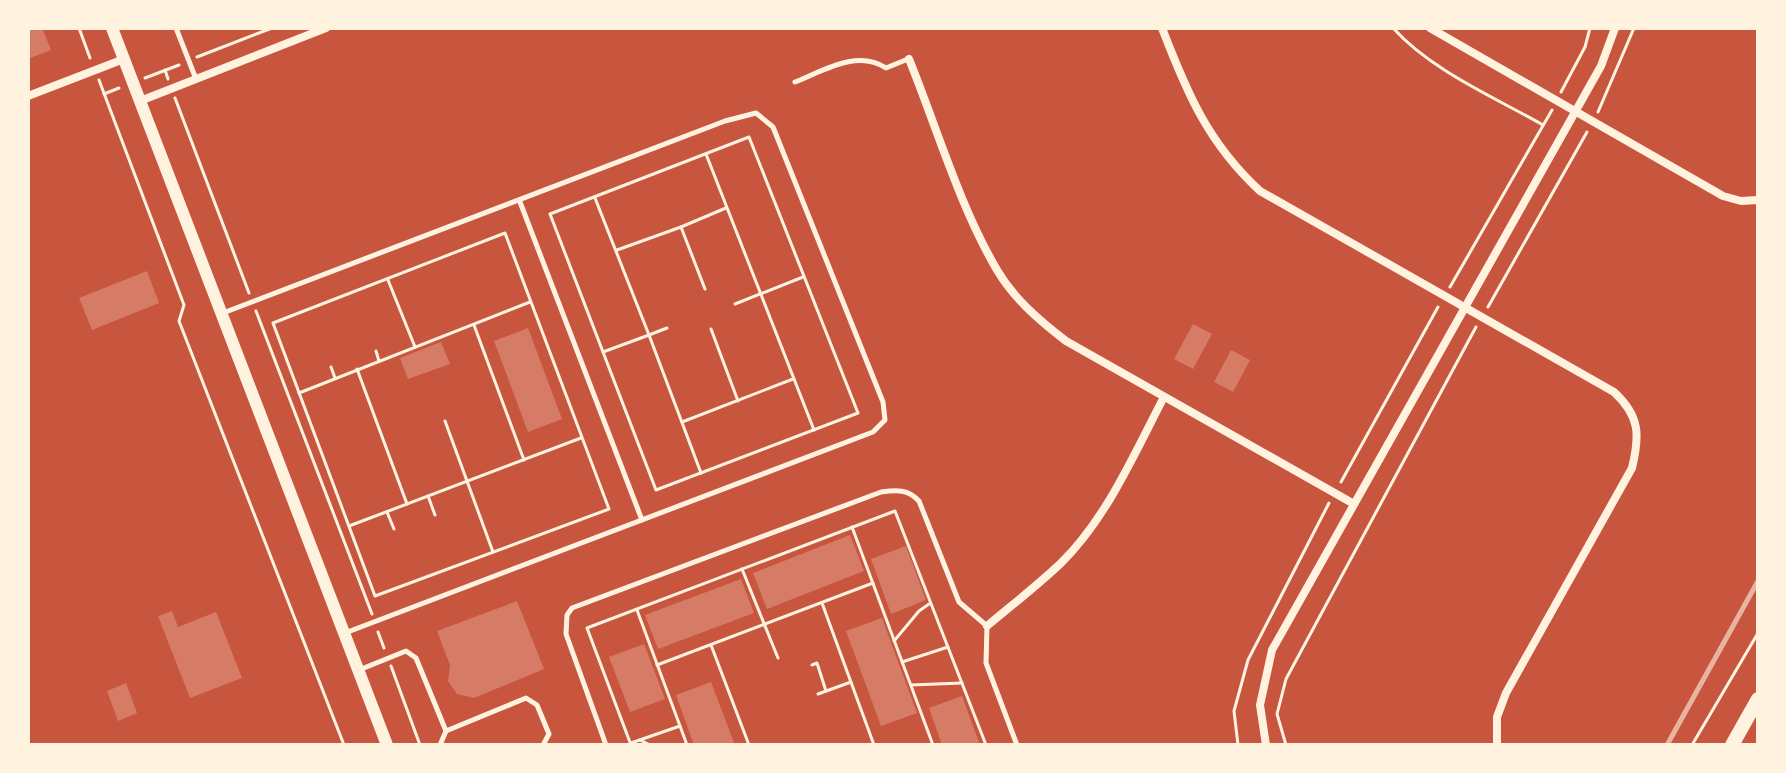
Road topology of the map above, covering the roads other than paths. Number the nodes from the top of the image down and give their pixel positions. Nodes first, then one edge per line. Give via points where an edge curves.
1 (112, 28) edge
2 (176, 28) edge
3 (326, 28) edge
4 (1162, 28) edge
5 (1430, 28) edge
6 (1615, 28) edge
7 (124, 59) junction
8 (909, 59) joint
9 (196, 79) junction
10 (795, 82) dead end
11 (28, 96) edge
12 (140, 101) junction
13 (1575, 111) junction
14 (1758, 200) edge
15 (520, 202) junction
16 (1464, 308) junction
17 (222, 313) junction
18 (1164, 397) junction
19 (1354, 504) junction
20 (642, 520) junction
21 (987, 626) junction
22 (344, 633) junction
23 (358, 671) junction
24 (1758, 699) edge
25 (446, 731) junction
26 (387, 745) edge
27 (440, 745) edge
28 (543, 745) edge
29 (606, 745) edge
30 (1017, 745) edge
31 (1266, 745) edge
32 (1497, 745) edge
33 (1732, 745) edge

1 - 7 street
2 - 9 lane
3 - 9 street
4 - 16 street via 1185,87 1213,141 1233,166 1290,210
5 - 13 street
6 - 13 street
7 - 11 street
7 - 12 street
8 - 10 lane via 886,68 875,61 849,61
8 - 18 street via 998,272 1020,301 1066,341
9 - 12 street
12 - 17 street
13 - 14 street via 1723,196
13 - 16 street
15 - 17 lane
15 - 20 lane
15 - 20 lane via 756,113 773,127 883,402 885,420 873,432
16 - 19 street
16 - 32 street via 1614,392 1629,406 1639,429 1632,468 1506,693 1497,717
17 - 22 street
18 - 19 street
18 - 21 street via 1090,527 1062,562
19 - 31 street via 1272,650 1260,705
20 - 22 lane
21 - 29 lane via 959,602 919,501 903,491 881,492 572,608 566,634
21 - 30 lane via 986,663
22 - 23 street
23 - 25 lane via 406,651 416,658
23 - 26 street
24 - 33 main road
25 - 27 lane
25 - 28 lane via 526,698 537,705 549,734

